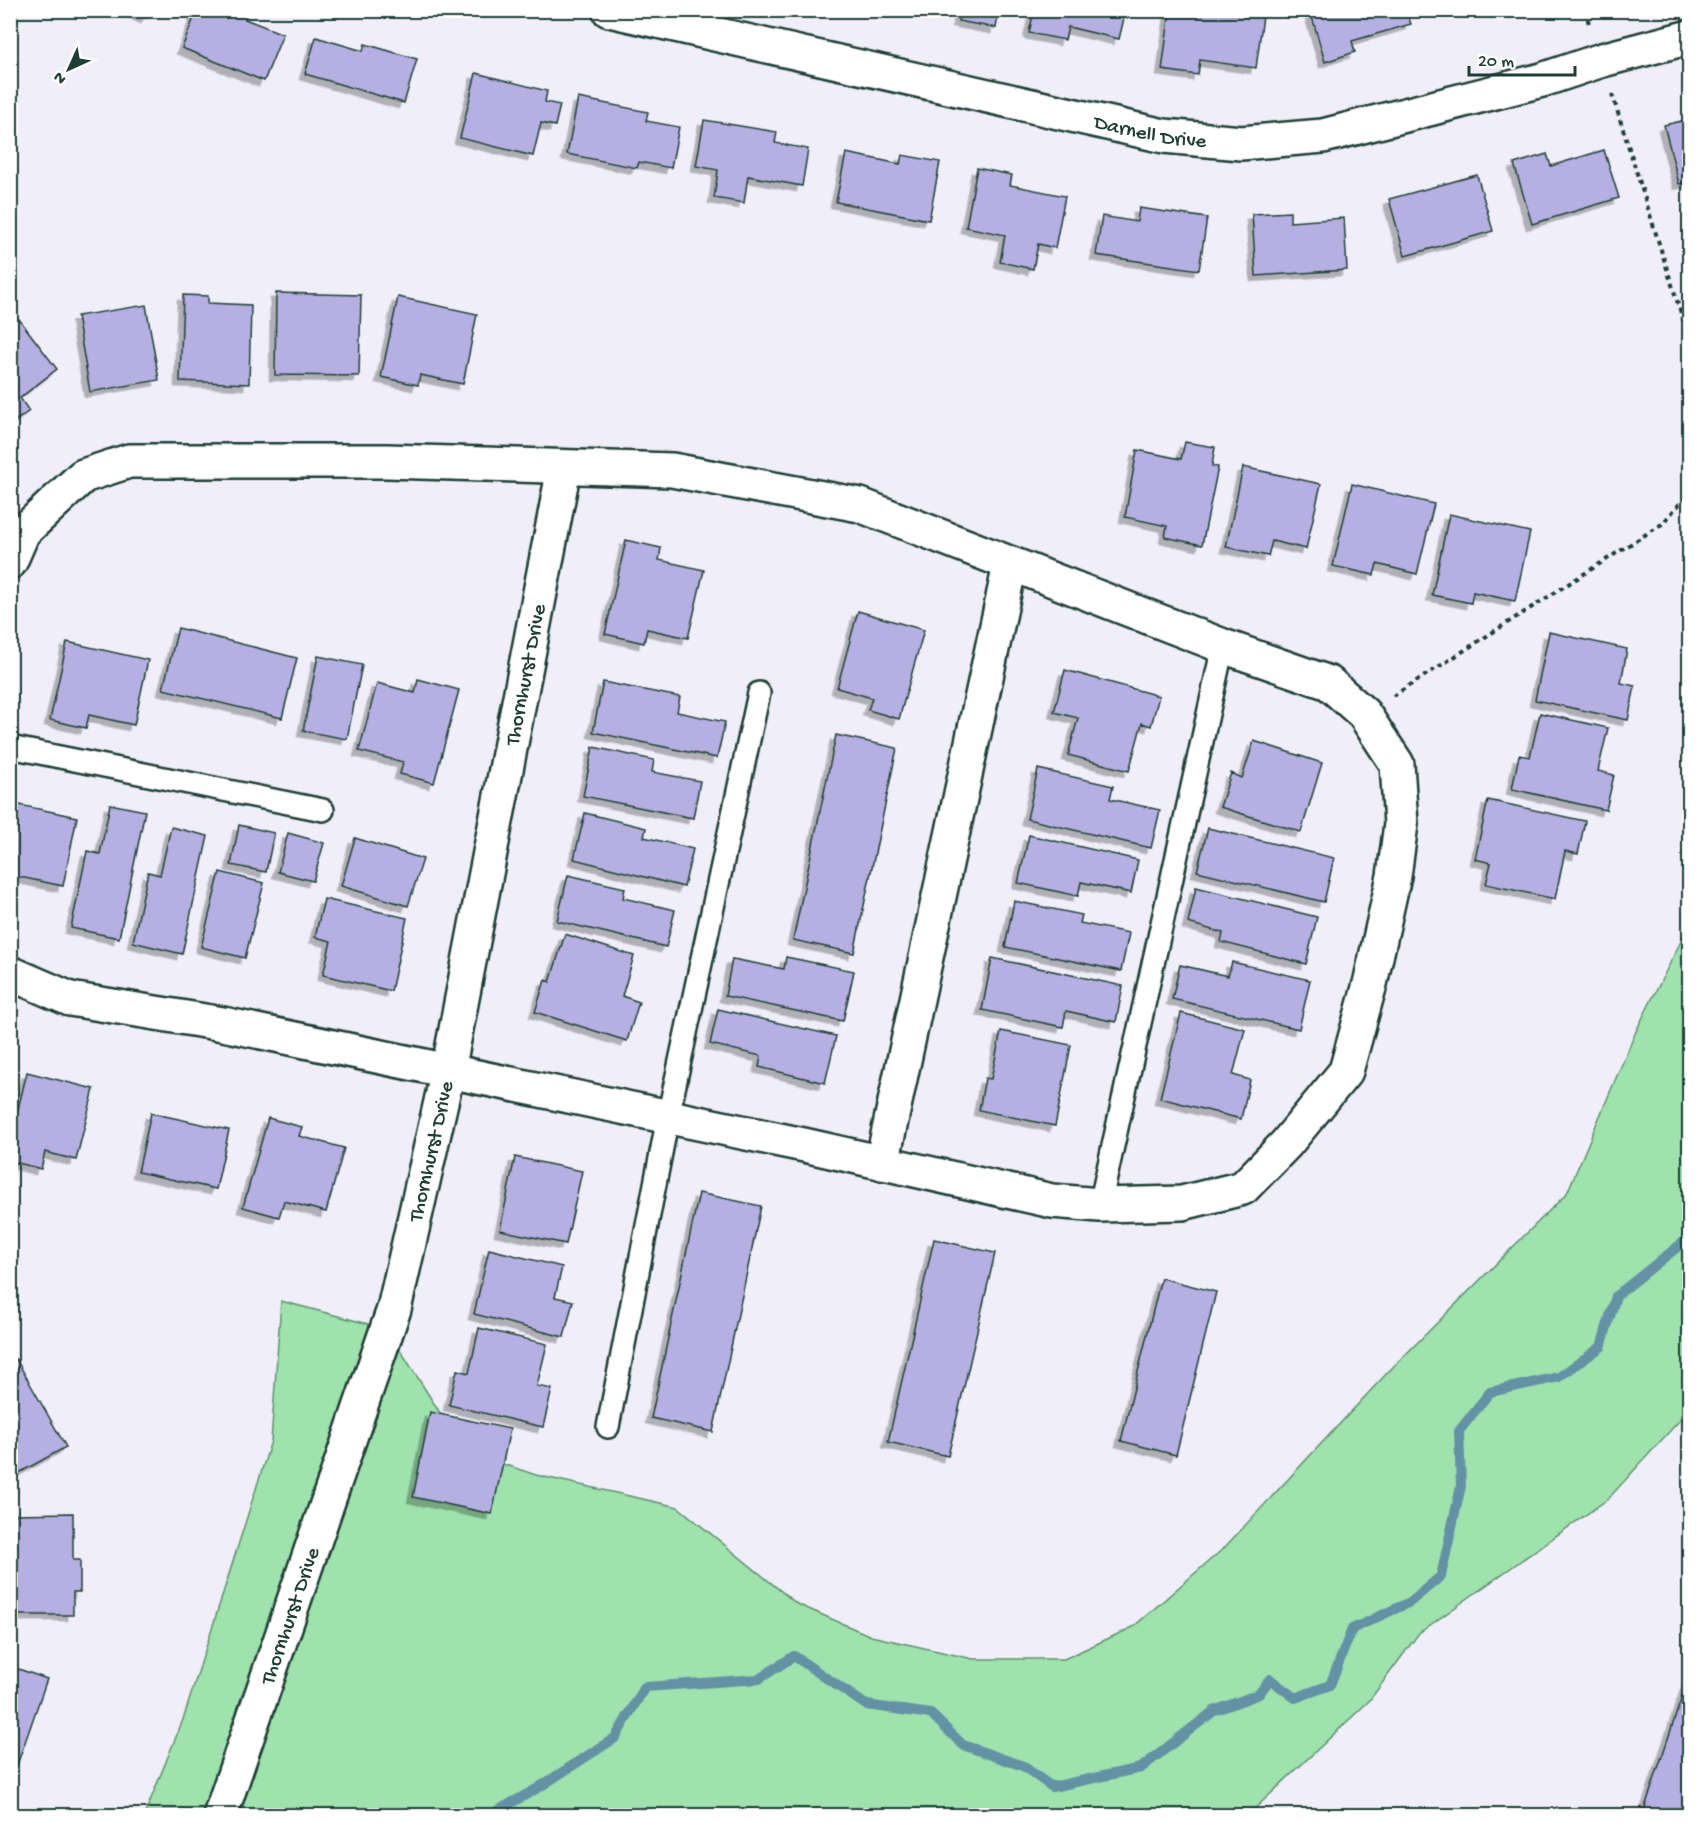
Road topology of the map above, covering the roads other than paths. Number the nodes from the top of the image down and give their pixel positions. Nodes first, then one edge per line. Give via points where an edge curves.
1 (609, 10) edge
2 (1689, 37) edge
3 (564, 468) junction
4 (10, 562) edge
5 (1010, 565) junction
6 (1222, 646) junction
7 (759, 693) dead end
8 (10, 747) edge
9 (323, 810) dead end
10 (10, 973) edge
11 (448, 1071) junction
12 (669, 1117) junction
13 (882, 1163) junction
14 (1100, 1205) junction
15 (608, 1427) dead end
16 (220, 1815) edge

1 - 2 street, Darnell Drive via 1164,136 1241,143 1323,136 1542,80
3 - 4 street via 387,461 129,461 83,476 23,532
3 - 5 street via 672,470 860,506
3 - 11 street, Thornhurst Drive
5 - 6 street
5 - 13 street
6 - 14 lane
6 - 14 street via 1329,682 1364,714 1397,764 1401,824 1394,876 1346,1071 1286,1144 1243,1188 1182,1203
7 - 12 lane
8 - 9 lane
10 - 11 street via 70,999 223,1024
11 - 12 street
11 - 16 street, Thornhurst Drive via 394,1309
12 - 13 street
12 - 15 lane
13 - 14 street via 1052,1202

